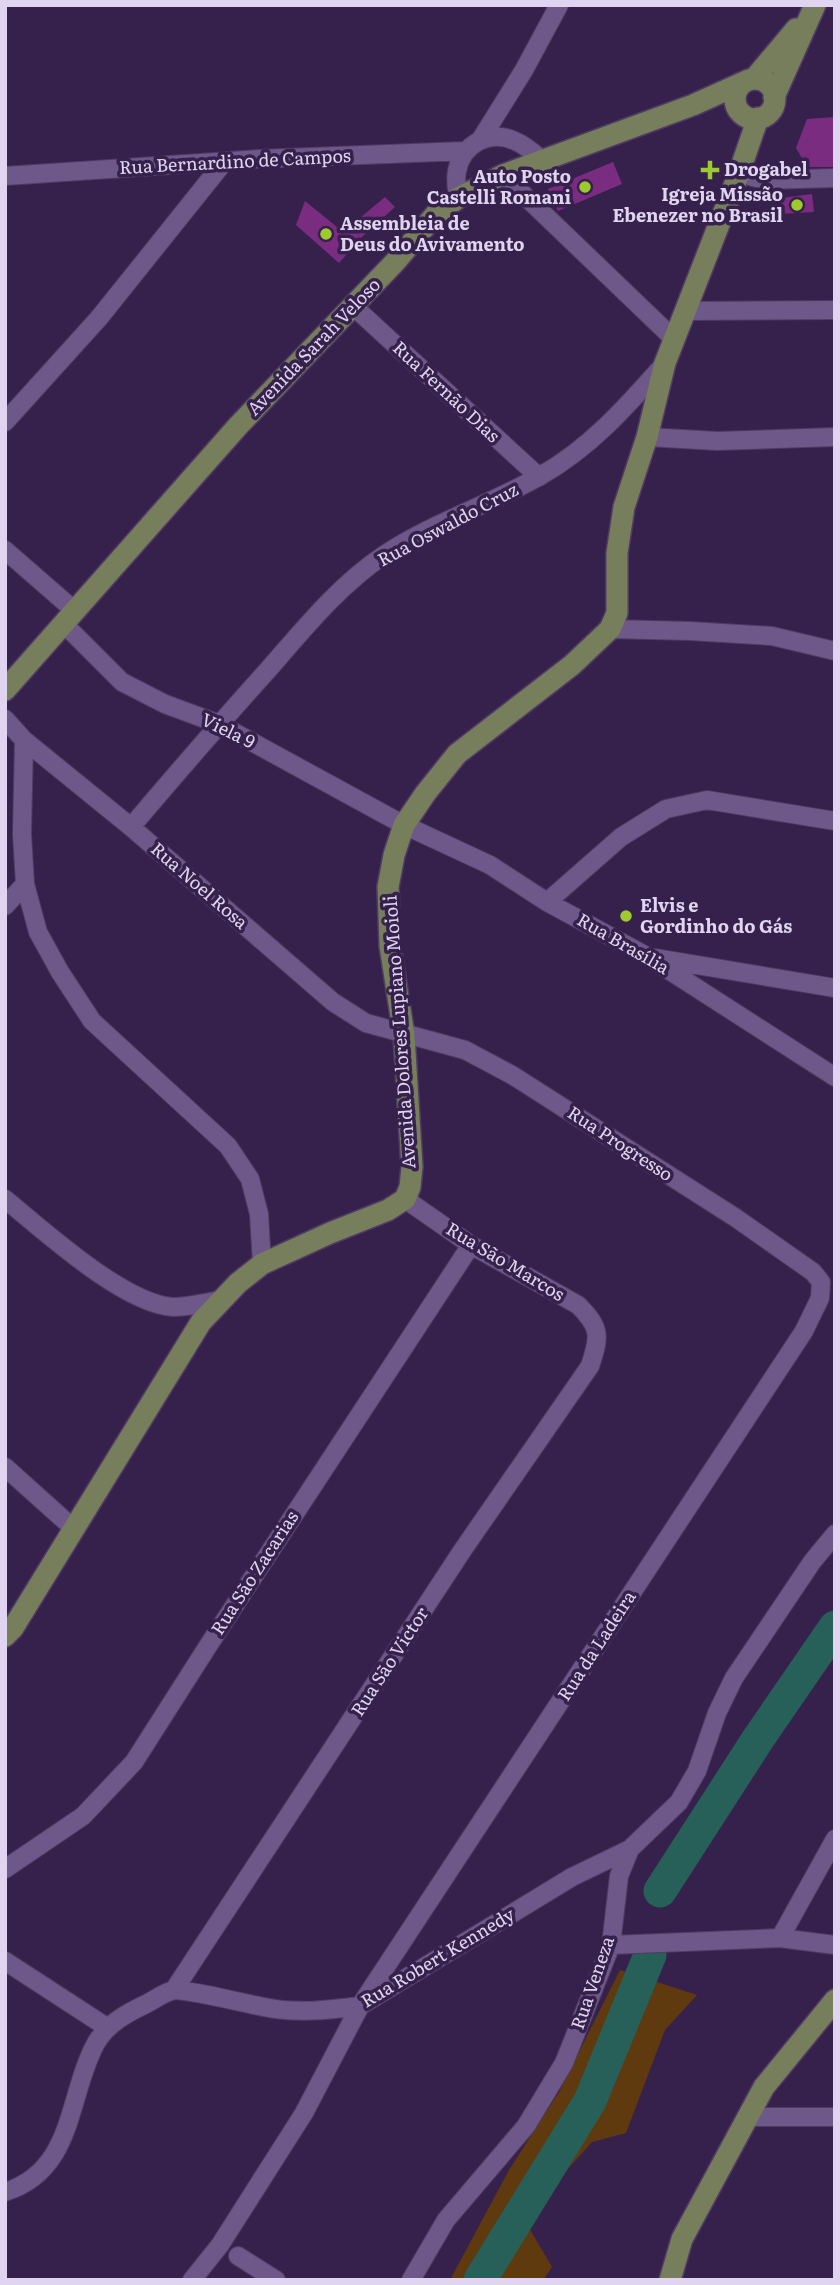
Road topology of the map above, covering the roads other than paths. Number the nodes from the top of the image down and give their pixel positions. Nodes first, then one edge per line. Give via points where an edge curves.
1 (558, 5) edge
2 (814, 7) edge
3 (749, 81) junction
4 (774, 97) junction
5 (692, 105) junction
6 (749, 116) junction
7 (481, 139) junction
8 (465, 151) junction
9 (542, 160) junction
10 (224, 162) junction
11 (739, 173) junction
12 (503, 175) junction
13 (5, 176) edge
14 (835, 178) edge
15 (458, 198) junction
16 (353, 306) junction
17 (835, 310) edge
18 (687, 311) junction
19 (675, 340) junction
20 (665, 363) junction
21 (5, 422) edge
22 (647, 437) junction
23 (835, 437) edge
24 (539, 477) junction
25 (5, 550) edge
26 (69, 618) junction
27 (610, 629) junction
28 (835, 651) edge
29 (5, 690) edge
30 (5, 719) edge
31 (219, 724) junction
32 (24, 740) junction
33 (835, 821) edge
34 (404, 825) junction
35 (131, 827) junction
36 (25, 884) junction
37 (547, 902) junction
38 (5, 906) edge
39 (650, 958) junction
40 (835, 988) edge
41 (404, 1035) junction
42 (835, 1077) edge
43 (5, 1199) edge
44 (405, 1199) junction
45 (471, 1245) junction
46 (262, 1264) junction
47 (821, 1282) joint
48 (222, 1300) junction
49 (598, 1331) joint
50 (5, 1466) edge
51 (73, 1528) junction
52 (835, 1534) edge
53 (5, 1636) edge
54 (835, 1839) edge
55 (630, 1849) junction
56 (5, 1869) edge
57 (780, 1938) junction
58 (611, 1945) junction
59 (835, 1945) edge
60 (5, 1961) edge
61 (174, 1990) junction
62 (835, 2000) edge
63 (360, 2006) junction
64 (108, 2028) junction
65 (748, 2117) junction
66 (835, 2118) edge
67 (5, 2192) edge
68 (238, 2256) dead end
69 (192, 2280) edge
70 (276, 2280) edge
71 (411, 2280) edge
72 (670, 2280) edge

1 - 7 street
2 - 3 main road, Avenida Sarah Veloso
2 - 4 main road, Avenida Sarah Veloso
3 - 4 main road via 765,82
3 - 5 main road, Avenida Sarah Veloso
3 - 6 main road via 739,86 735,97 735,103
4 - 6 main road via 772,108
5 - 6 main road, Avenida Sarah Veloso
5 - 9 main road, Avenida Sarah Veloso
6 - 11 main road
7 - 8 street
7 - 9 street via 517,141
8 - 10 street, Rua Bernardino de Campos
8 - 15 street via 456,173
9 - 12 main road, Avenida Sarah Veloso
10 - 13 street, Rua Bernardino de Campos
10 - 21 street via 99,318
11 - 14 street via 764,180
11 - 18 main road
12 - 15 main road, Avenida Sarah Veloso
12 - 19 street
15 - 16 main road, Avenida Sarah Veloso via 435,215
16 - 24 street, Rua Fernão Dias
16 - 26 main road, Avenida Sarah Veloso via 238,426
17 - 18 street
18 - 19 main road
19 - 20 main road
20 - 22 main road
20 - 24 street, Rua Oswaldo Cruz via 621,413
22 - 23 street via 717,441
22 - 27 main road via 624,507 617,553 617,613
24 - 31 street, Rua Oswaldo Cruz via 384,555 326,604
25 - 26 street, Viela 9
26 - 29 main road, Avenida Sarah Veloso
26 - 31 street, Viela 9 via 122,682
27 - 28 street via 772,636
27 - 34 main road, Avenida Dolores Lupiano Moioli via 572,665 457,754
30 - 32 street, Rua Noel Rosa
31 - 34 street, Viela 9
31 - 35 street, Rua Oswaldo Cruz
32 - 35 street, Rua Noel Rosa
32 - 36 street
33 - 37 street via 707,800 666,809 621,837
34 - 37 street, Rua Brasília via 490,865
34 - 41 main road, Avenida Dolores Lupiano Moioli via 388,887 390,946
35 - 41 street, Rua Noel Rosa via 333,1002 366,1023
36 - 38 street
36 - 46 street via 38,932 92,1021 228,1146 250,1179 259,1214
37 - 39 street, Rua Brasília
39 - 40 street
39 - 42 street, Rua Brasília
41 - 44 main road, Avenida Dolores Lupiano Moioli via 412,1167
41 - 47 street, Rua Progresso via 465,1050 512,1075 736,1218
43 - 48 street via 81,1261 138,1297 173,1307
44 - 45 street, Rua São Marcos
44 - 46 main road
45 - 49 street, Rua São Marcos via 578,1305
45 - 56 street, Rua São Zacarias via 134,1762 83,1816
46 - 48 main road
47 - 63 street, Rua da Ladeira via 820,1298 804,1331
48 - 51 main road via 201,1322
49 - 61 street, Rua São Victor via 590,1366 462,1550
50 - 51 street
51 - 53 main road
52 - 55 street, Rua Veneza via 734,1678 680,1802
54 - 57 street
55 - 58 street, Rua Veneza via 619,1877
55 - 63 street, Rua Robert Kennedy via 572,1877
57 - 58 street
57 - 59 street
58 - 71 street, Rua Veneza via 558,2073 526,2126 446,2220
60 - 64 street
61 - 63 street, Rua Robert Kennedy via 267,2008 321,2011
61 - 64 street via 127,2013
62 - 65 main road via 764,2087
63 - 69 street, Rua da Ladeira via 304,2113 220,2245
64 - 67 street via 97,2042 64,2137 51,2158 34,2178
65 - 66 street
65 - 72 main road via 682,2239
68 - 70 street

